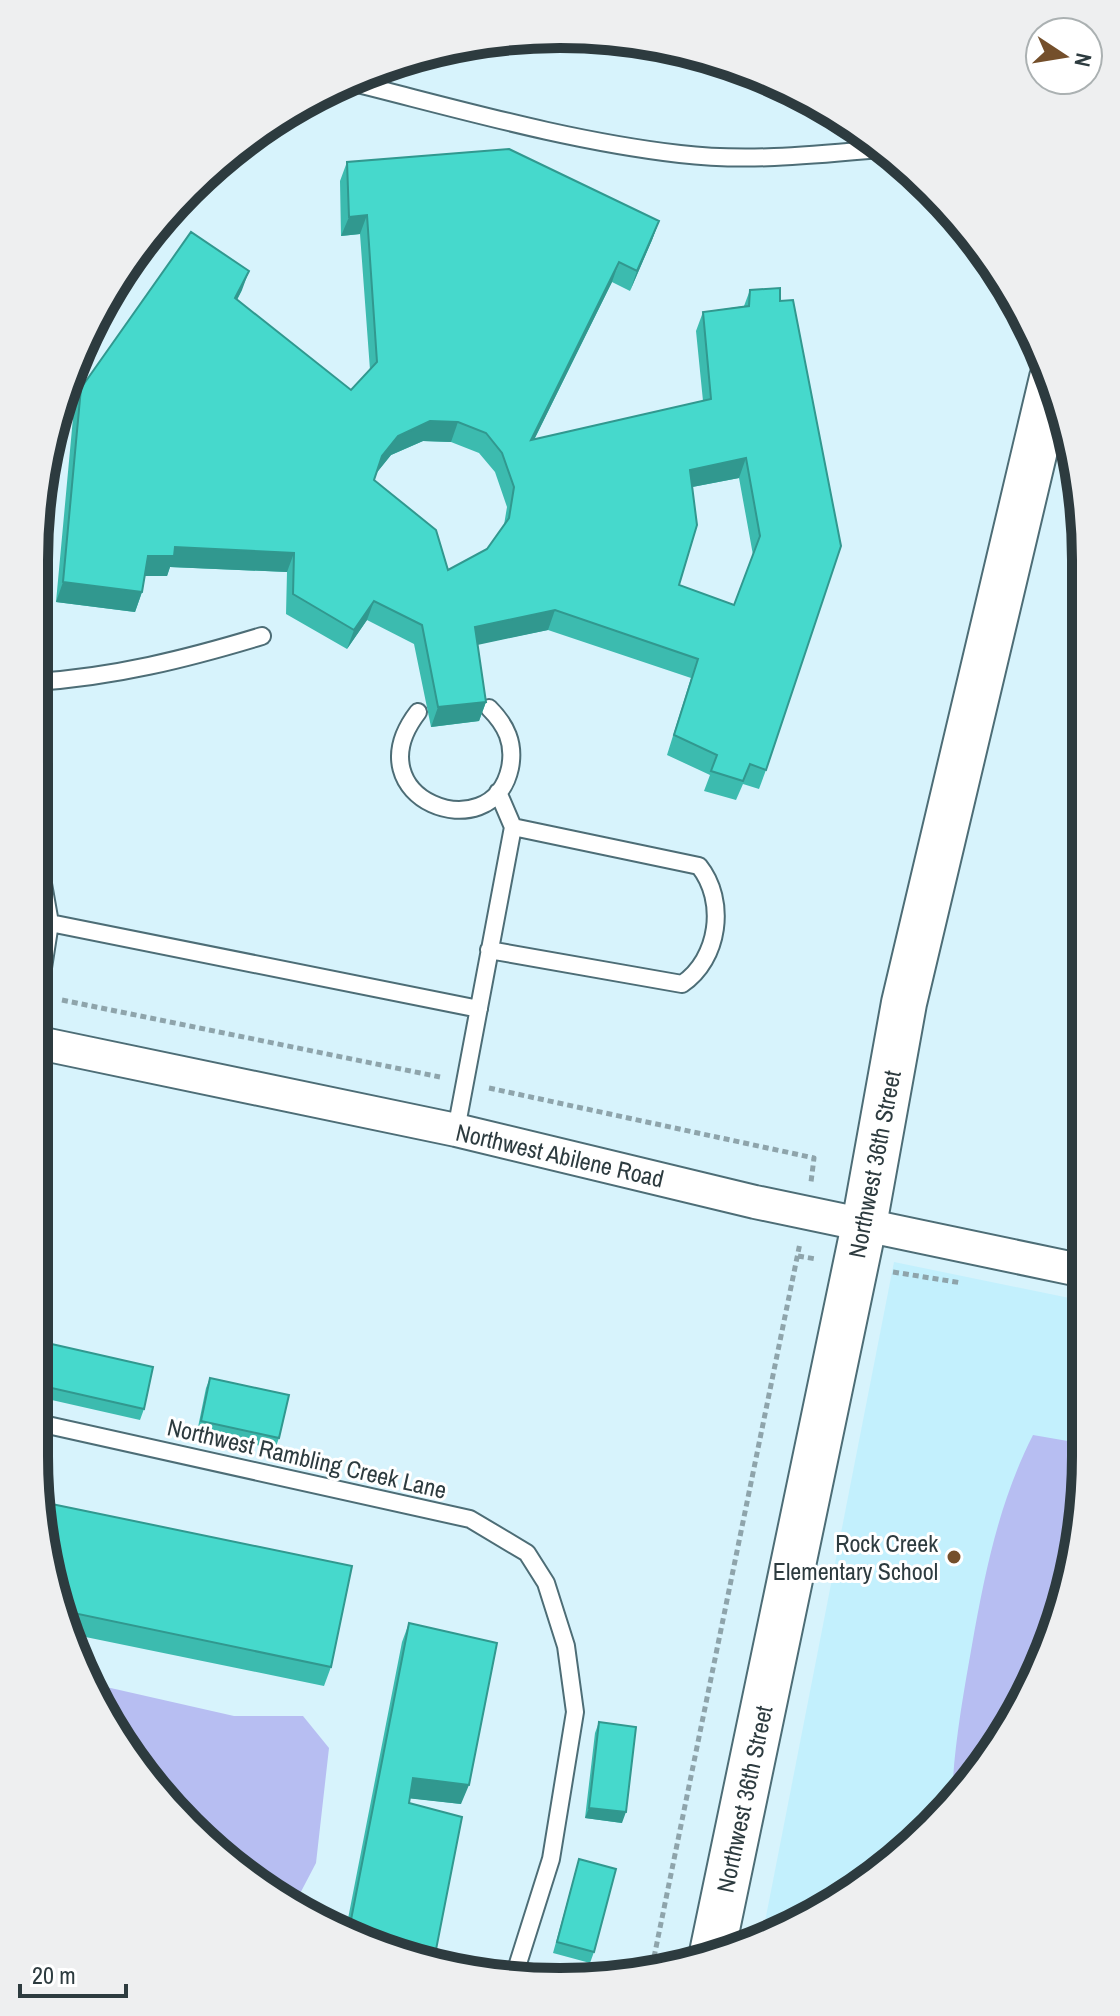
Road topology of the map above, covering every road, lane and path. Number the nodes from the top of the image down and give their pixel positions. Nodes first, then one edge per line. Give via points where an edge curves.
1 (367, 86) edge
2 (867, 150) edge
3 (1047, 400) edge
4 (262, 636) dead end
5 (48, 681) edge
6 (489, 708) dead end
7 (418, 712) dead end
8 (498, 792) junction
9 (513, 827) junction
10 (48, 912) edge
11 (50, 923) junction
12 (48, 938) edge
13 (489, 950) junction
14 (48, 997) edge
15 (479, 1009) junction
16 (48, 1045) edge
17 (465, 1083) junction
18 (456, 1130) junction
19 (807, 1213) junction
20 (859, 1246) junction
21 (798, 1256) junction
22 (1072, 1270) edge
23 (964, 1284) dead end
24 (48, 1425) edge
25 (714, 1945) edge
26 (654, 1959) edge
27 (517, 1966) edge

1 - 2 lane via 522,124 680,154 783,158
3 - 20 main road, Northwest 36th Street via 904,1003
4 - 5 lane via 109,676
6 - 8 lane via 510,739 508,776
7 - 8 lane via 400,744 405,780 416,795 449,811 475,807
8 - 9 lane
9 - 13 lane
9 - 13 lane via 699,866 713,883 716,923 708,956 682,984
10 - 11 lane
11 - 12 lane
11 - 15 lane
13 - 15 lane
14 - 17 path
15 - 17 lane
16 - 18 street, Northwest Abilene Road
17 - 18 lane
17 - 19 path via 814,1158
18 - 19 street, Northwest Abilene Road
19 - 20 street, Northwest Abilene Road
19 - 21 path
20 - 21 path
20 - 22 street, Northwest Abilene Road
20 - 23 path
20 - 25 main road, Northwest 36th Street
21 - 26 path
24 - 27 lane, Northwest Rambling Creek Lane via 470,1519 527,1553 546,1583 566,1646 575,1712 551,1859

